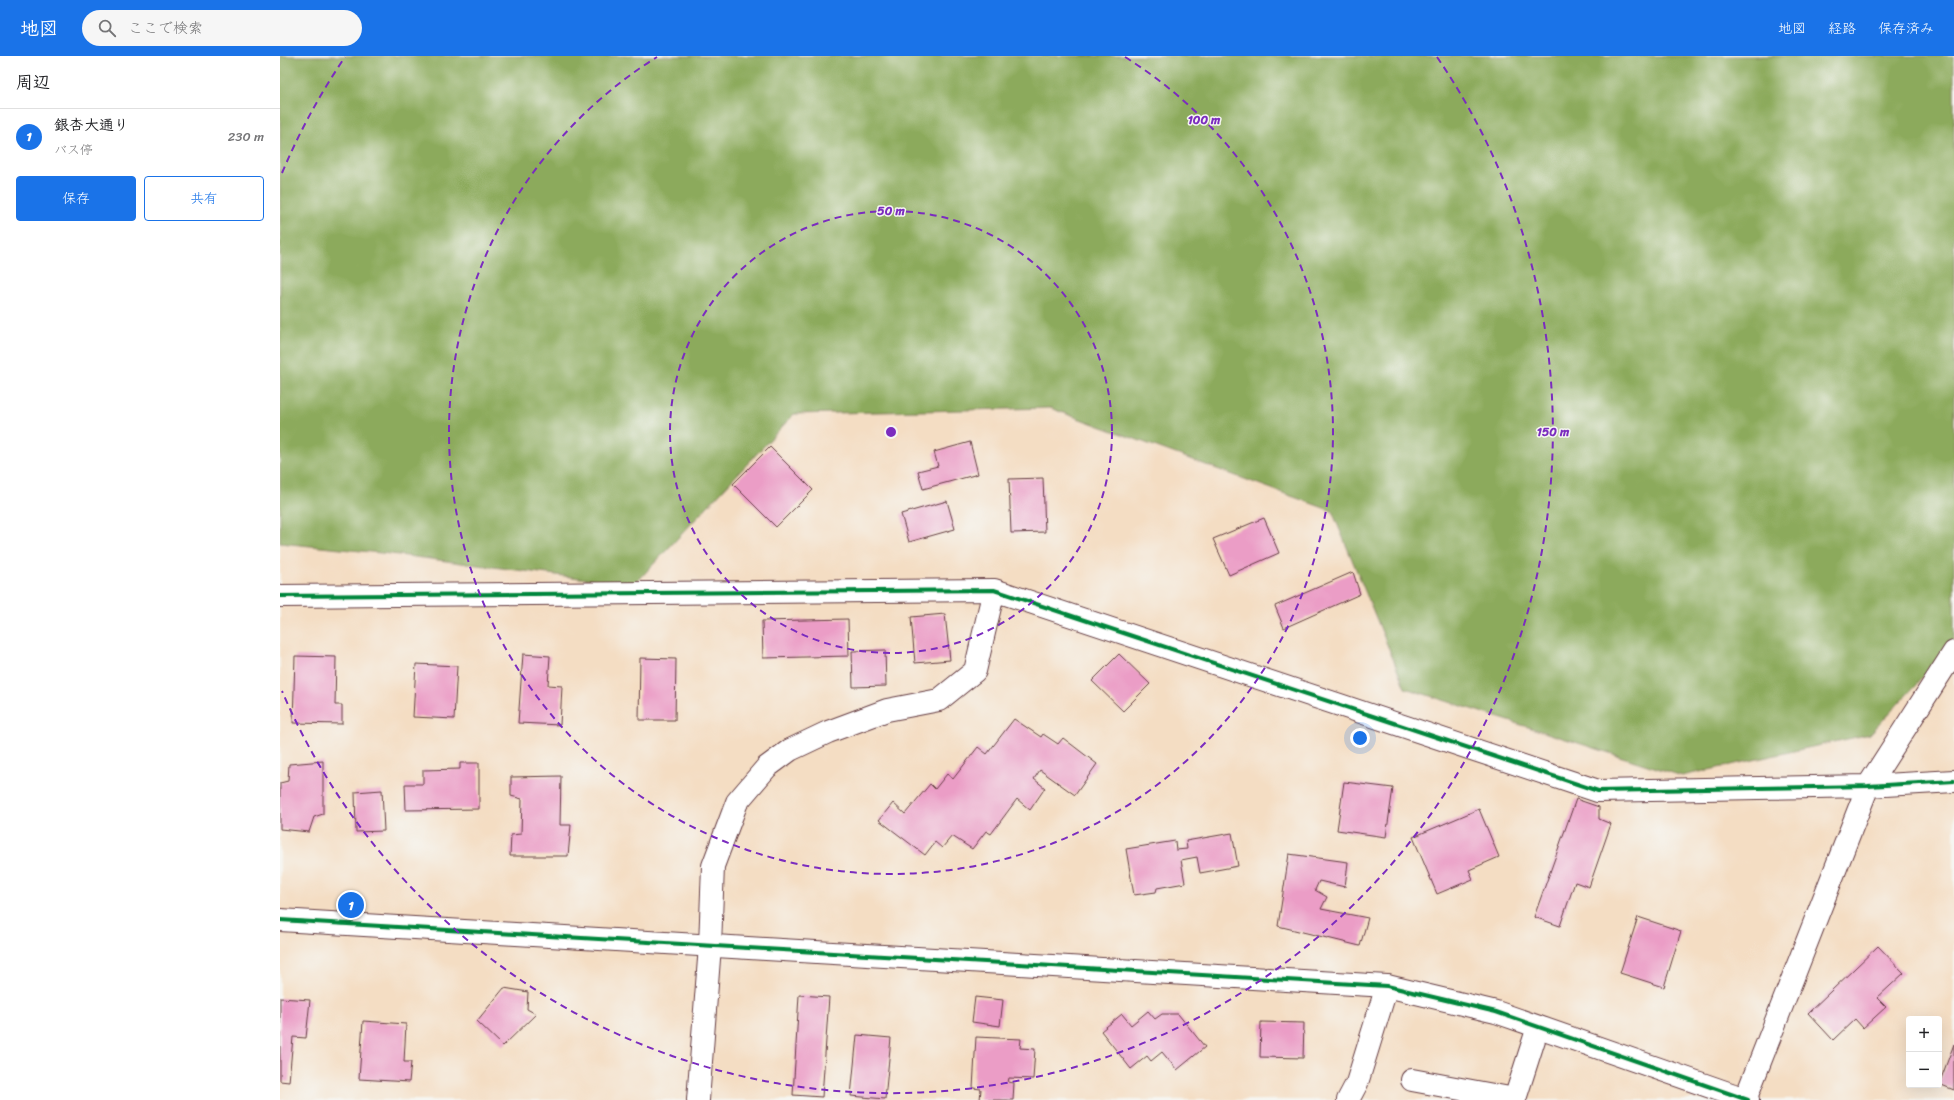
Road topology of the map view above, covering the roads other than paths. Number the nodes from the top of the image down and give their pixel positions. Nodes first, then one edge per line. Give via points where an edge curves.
1 (994, 590) junction
2 (280, 596) edge
3 (1954, 652) edge
4 (1954, 781) edge
5 (1868, 786) junction
6 (280, 920) edge
7 (710, 946) junction
8 (1387, 986) junction
9 (1538, 1027) junction
10 (1412, 1080) dead end
11 (1516, 1099) edge
12 (698, 1100) edge
13 (1348, 1100) edge
14 (1746, 1100) edge

1 - 2 street
1 - 5 street via 1598,791
1 - 7 street via 975,672 939,700 887,710 828,732 790,750 767,767 737,802 713,866
3 - 5 street
4 - 5 street
5 - 14 street
6 - 7 street
7 - 8 street
7 - 12 street
8 - 9 street via 1496,1012
8 - 13 street via 1357,1083
9 - 11 street
9 - 14 street
10 - 11 street

